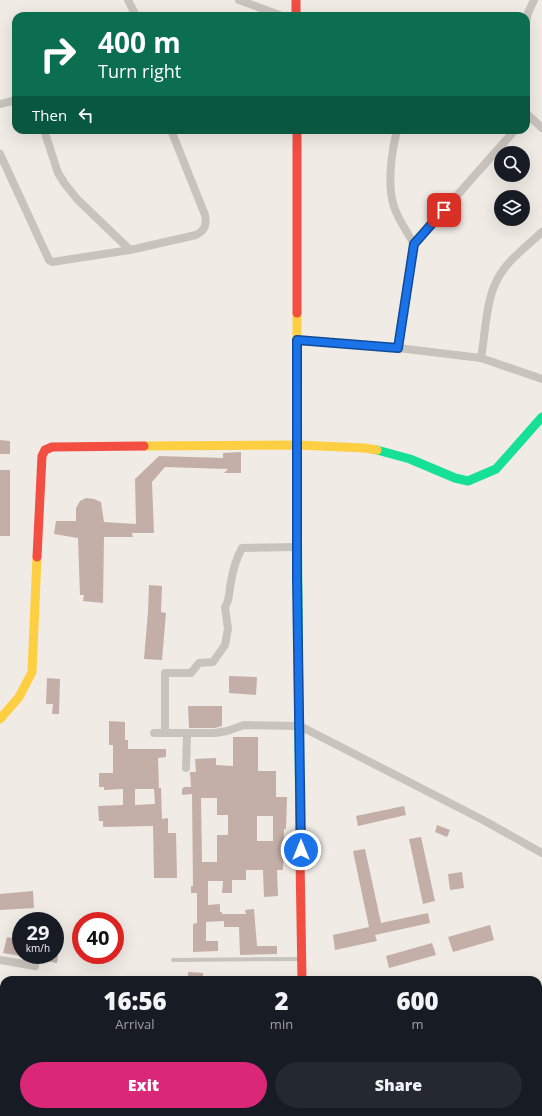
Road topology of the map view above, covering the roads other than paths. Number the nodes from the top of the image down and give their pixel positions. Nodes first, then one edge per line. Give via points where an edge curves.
1 (128, 0) edge
2 (239, 0) edge
3 (296, 0) edge
4 (534, 0) edge
5 (134, 12) edge
6 (271, 12) edge
7 (296, 12) edge
8 (528, 12) edge
9 (12, 101) edge
10 (0, 104) edge
11 (530, 118) edge
12 (542, 128) edge
13 (45, 134) edge
14 (173, 134) edge
15 (297, 134) edge
16 (396, 134) edge
17 (511, 134) edge
18 (0, 154) edge
19 (542, 232) edge
20 (414, 244) junction
21 (130, 250) junction
22 (297, 340) junction
23 (398, 348) junction
24 (481, 358) junction
25 (542, 379) edge
26 (542, 417) edge
27 (297, 445) junction
28 (297, 546) junction
29 (0, 719) edge
30 (300, 726) junction
31 (154, 733) dead end
32 (164, 733) junction
33 (187, 734) junction
34 (186, 768) dead end
35 (542, 853) edge
36 (0, 960) edge
37 (173, 960) dead end
38 (302, 960) junction
39 (35, 966) dead end
40 (302, 976) edge

1 - 5 street
2 - 6 street
3 - 7 street
4 - 8 street
9 - 10 street
11 - 12 street
13 - 21 street via 58,173 65,184
14 - 21 street via 205,214 205,228 196,235
15 - 22 street
16 - 20 street via 391,173 392,199 397,215
17 - 20 street
18 - 21 street via 49,260 52,262
19 - 24 street via 517,254 496,281 491,294
20 - 23 street
22 - 23 street
22 - 27 street
23 - 24 street
24 - 25 street
26 - 27 street via 496,469 468,481 386,452 364,448
27 - 28 street
27 - 29 street via 45,450 42,456 32,672 24,690
28 - 30 street
28 - 32 street via 242,548 236,560 225,607 228,629 225,645 213,662 199,663 191,672 166,673
30 - 33 street via 244,725 215,734
30 - 35 street
30 - 38 street
31 - 32 street
32 - 33 street
33 - 34 street
36 - 39 street
37 - 38 lane
38 - 40 street

